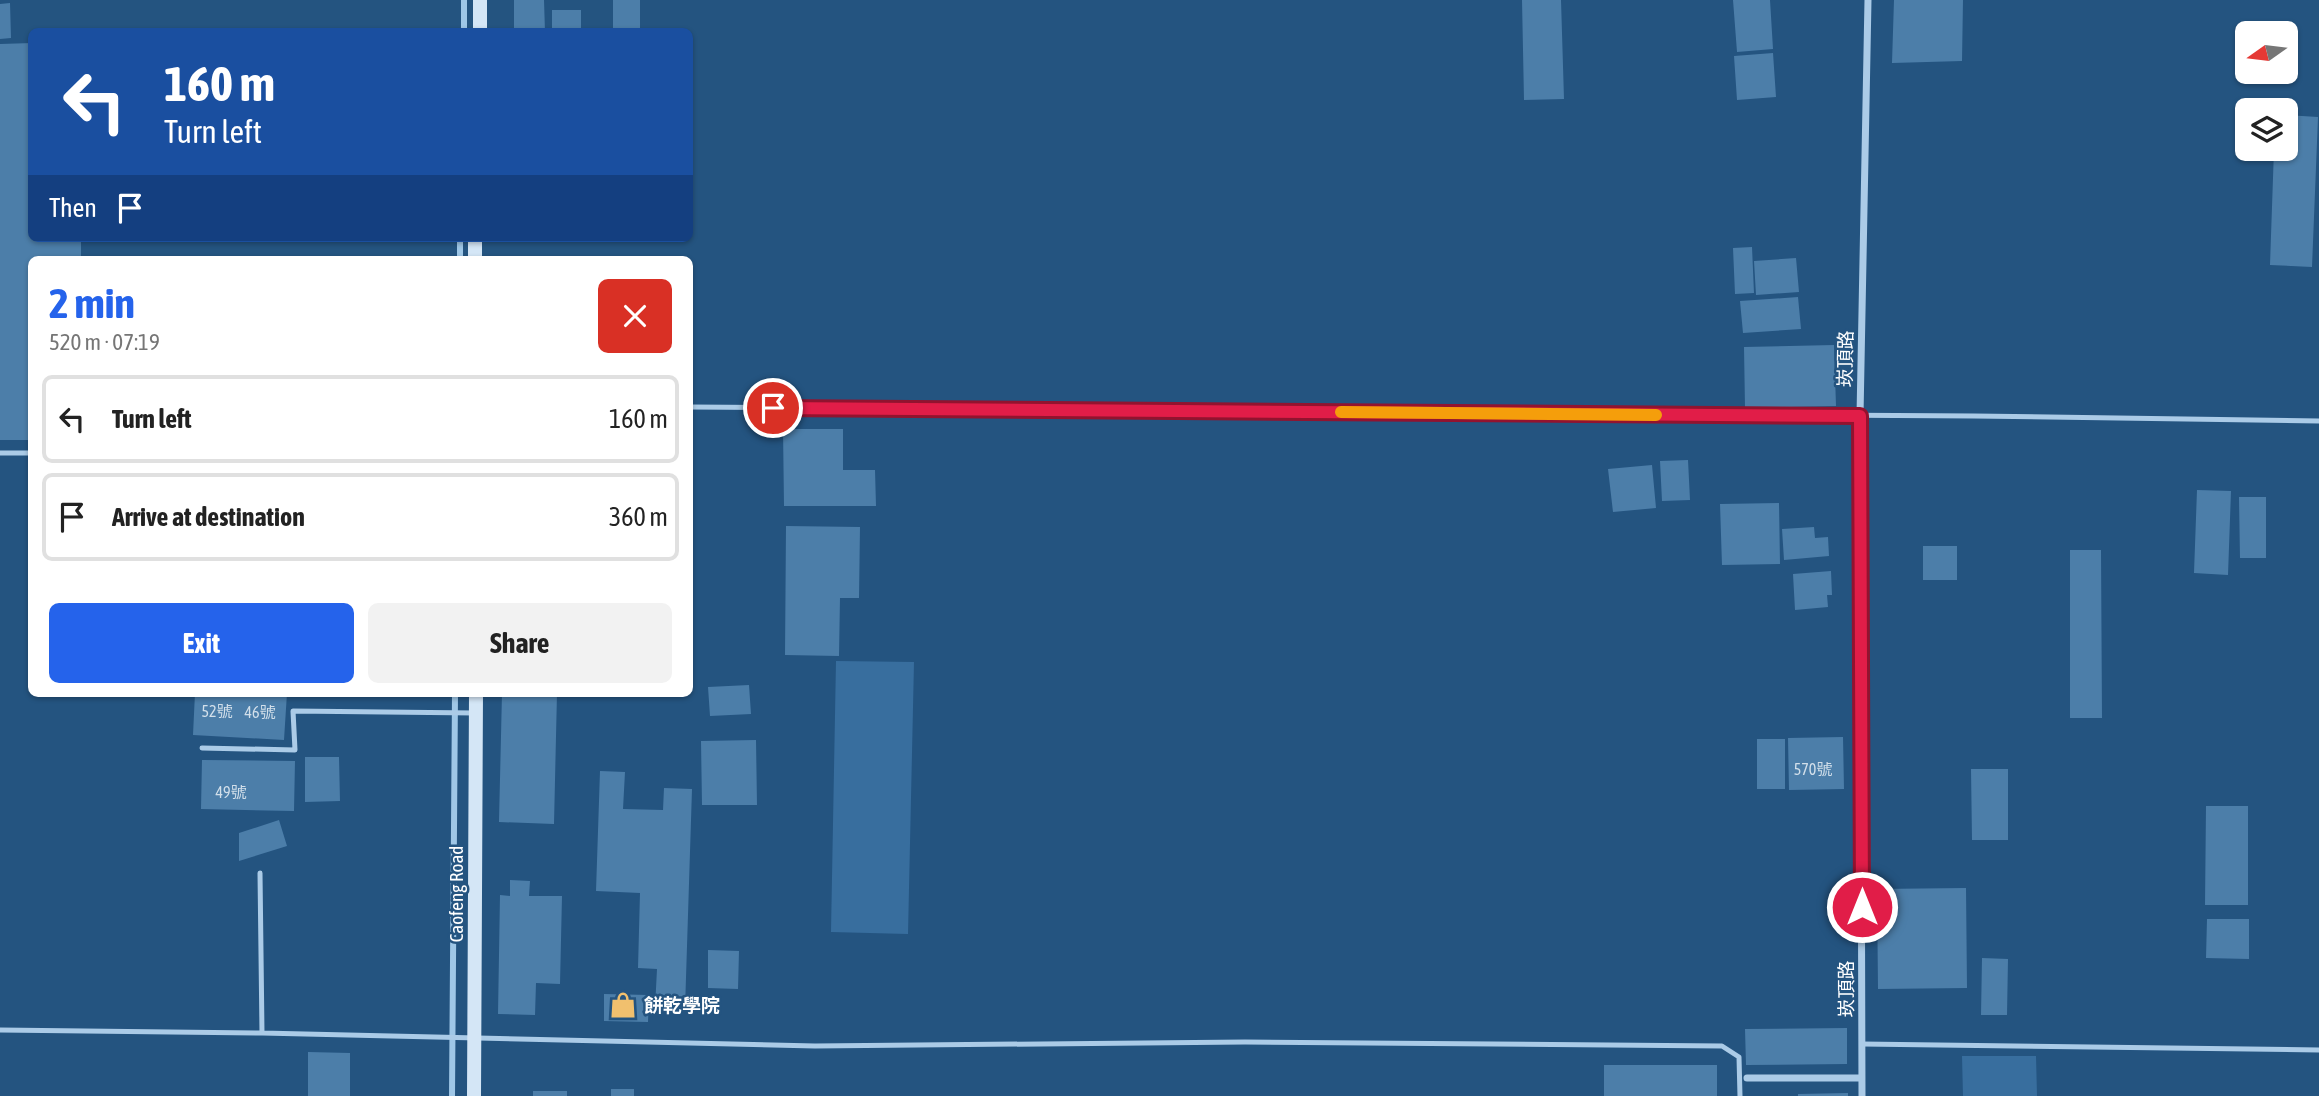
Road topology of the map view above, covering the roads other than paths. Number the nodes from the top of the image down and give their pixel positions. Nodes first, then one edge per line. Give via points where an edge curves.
1 (480, 0) edge
2 (1868, 0) edge
3 (480, 28) edge
4 (693, 407) edge
5 (1860, 416) junction
6 (2319, 421) edge
7 (0, 453) edge
8 (28, 453) edge
9 (476, 697) edge
10 (475, 713) junction
11 (202, 748) dead end
12 (260, 873) dead end
13 (0, 1030) edge
14 (262, 1032) junction
15 (475, 1038) junction
16 (1863, 1044) junction
17 (2319, 1050) edge
18 (1862, 1077) junction
19 (1747, 1078) dead end
20 (474, 1096) edge
21 (1740, 1096) edge
22 (1862, 1096) edge

1 - 3 street
2 - 5 street, 崁頂路
4 - 5 lane
5 - 6 lane
5 - 16 street, 崁頂路
7 - 8 lane
9 - 10 street, Caofeng Road
10 - 11 lane via 293,711 295,750
10 - 15 street, Caofeng Road
12 - 14 lane
13 - 14 lane
14 - 15 lane
15 - 20 street, Caofeng Road
15 - 21 lane via 815,1046 1245,1042 1722,1046 1739,1057
16 - 17 lane
16 - 18 street, 崁頂路
18 - 19 street
18 - 22 street, 崁頂路

